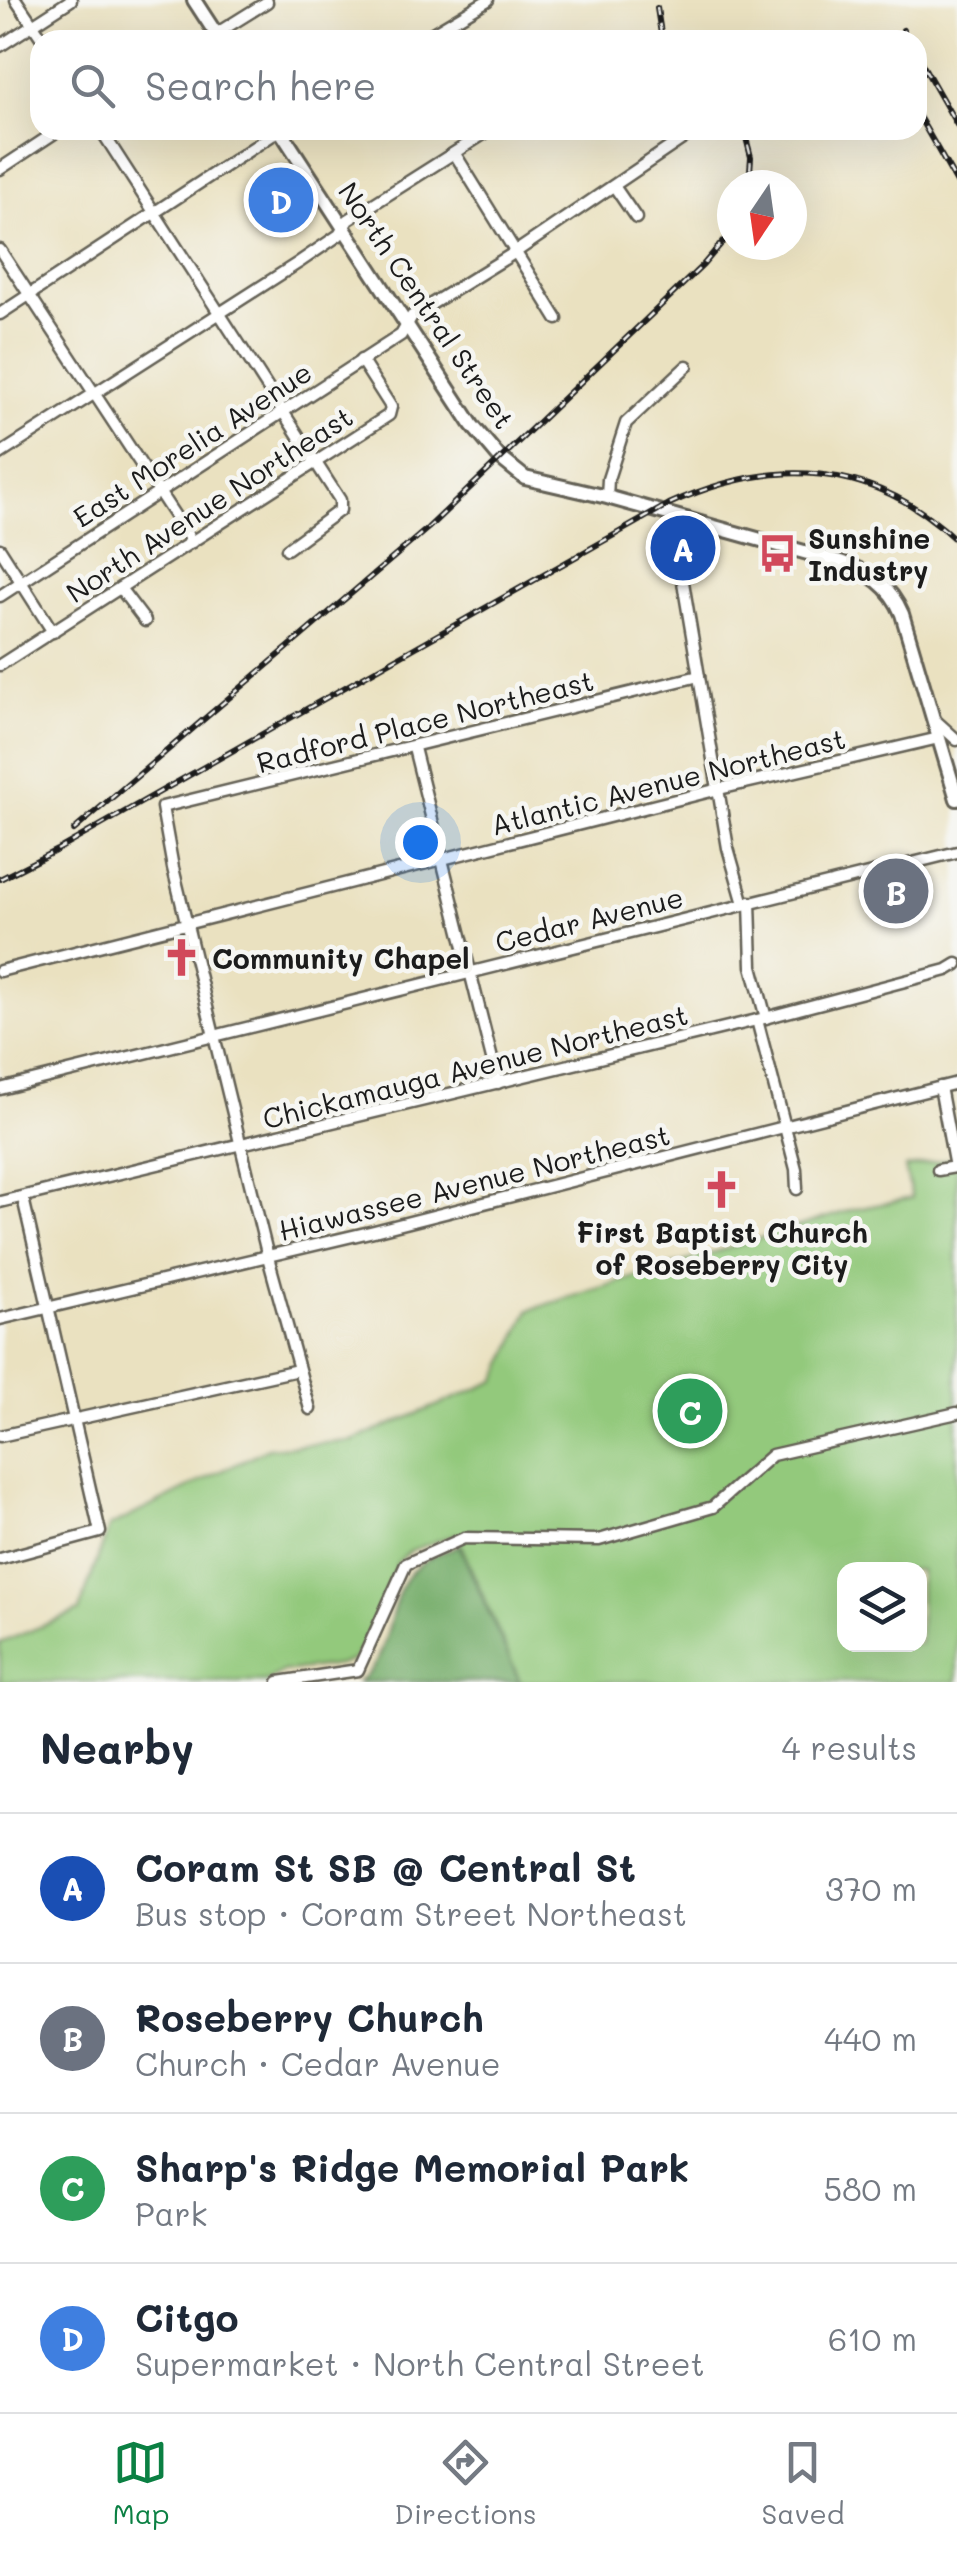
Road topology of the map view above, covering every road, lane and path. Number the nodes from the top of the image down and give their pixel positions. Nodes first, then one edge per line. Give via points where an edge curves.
1 (16, 0) edge
2 (70, 0) edge
3 (194, 0) edge
4 (488, 0) edge
5 (267, 2) dead end
6 (34, 25) junction
7 (37, 30) edge
8 (210, 30) edge
9 (226, 30) edge
10 (437, 30) edge
11 (0, 46) edge
12 (44, 140) edge
13 (108, 140) edge
14 (265, 140) edge
15 (286, 140) edge
16 (475, 140) edge
17 (681, 140) edge
18 (455, 154) junction
19 (0, 169) edge
20 (614, 186) junction
21 (154, 213) junction
22 (636, 218) dead end
23 (343, 228) junction
24 (0, 250) edge
25 (514, 253) junction
26 (29, 295) junction
27 (221, 313) junction
28 (0, 314) edge
29 (557, 319) dead end
30 (406, 326) junction
31 (361, 360) junction
32 (687, 366) dead end
33 (94, 393) junction
34 (283, 412) junction
35 (0, 454) edge
36 (317, 461) junction
37 (159, 493) junction
38 (608, 497) junction
39 (672, 517) junction
40 (192, 542) junction
41 (287, 548) dead end
42 (0, 550) edge
43 (21, 582) junction
44 (120, 588) junction
45 (0, 596) edge
46 (144, 622) dead end
47 (52, 632) junction
48 (0, 665) edge
49 (699, 676) junction
50 (933, 717) junction
51 (940, 738) junction
52 (957, 740) edge
53 (414, 748) junction
54 (952, 763) edge
55 (719, 790) junction
56 (957, 798) edge
57 (957, 852) edge
58 (443, 860) junction
59 (747, 903) junction
60 (187, 923) junction
61 (957, 964) edge
62 (0, 971) edge
63 (470, 972) junction
64 (761, 1019) junction
65 (214, 1036) junction
66 (498, 1083) junction
67 (957, 1083) edge
68 (940, 1087) junction
69 (0, 1089) edge
70 (784, 1127) junction
71 (243, 1146) junction
72 (938, 1170) dead end
73 (797, 1189) dead end
74 (23, 1198) junction
75 (0, 1202) edge
76 (268, 1256) junction
77 (49, 1308) junction
78 (0, 1319) edge
79 (298, 1370) junction
80 (310, 1408) dead end
81 (957, 1413) edge
82 (73, 1420) junction
83 (0, 1436) edge
84 (0, 1559) edge
85 (279, 1682) edge

1 - 6 street
2 - 6 street
3 - 8 main road
4 - 10 street
5 - 9 street
6 - 7 street
6 - 11 street
12 - 19 street
13 - 21 street
14 - 21 street
15 - 23 main road, North Central Street
16 - 18 street
17 - 20 street, East Morelia Avenue
18 - 23 street
18 - 25 street
20 - 22 street
20 - 25 street, East Morelia Avenue
21 - 26 street
21 - 27 street
23 - 27 street
23 - 30 main road, North Central Street
24 - 26 street
25 - 29 street
25 - 30 street, East Morelia Avenue
26 - 28 street
26 - 33 street
27 - 33 street
27 - 34 street
30 - 31 street, East Morelia Avenue
30 - 38 main road, North Central Street via 499,457 525,478
31 - 34 street, East Morelia Avenue
31 - 36 street, North Avenue Northeast via 392,411
32 - 38 street via 626,423
33 - 35 street
33 - 37 street
34 - 36 street
34 - 37 street, East Morelia Avenue
36 - 40 street, North Avenue Northeast
36 - 41 street via 340,510
37 - 40 street
37 - 43 street, East Morelia Avenue
38 - 39 main road, North Central Street
39 - 49 street
39 - 50 main road, North Central Street via 840,562 880,581 898,605
40 - 44 street, North Avenue Northeast
42 - 43 street
43 - 45 street, East Morelia Avenue
43 - 47 street
44 - 46 street
44 - 47 street, North Avenue Northeast
47 - 48 street, North Avenue Northeast
49 - 53 street, Radford Place Northeast
49 - 55 street
50 - 51 main road, North Central Street
50 - 52 street
51 - 54 main road, North Central Street
51 - 55 street, Atlantic Avenue Northeast
53 - 58 street
53 - 60 street, Radford Place Northeast via 162,807
54 - 56 main road, North Central Street
55 - 58 street, Atlantic Avenue Northeast
55 - 59 street via 728,848
57 - 59 street, Cedar Avenue
58 - 60 street, Atlantic Avenue Northeast
58 - 63 street
59 - 63 street, Cedar Avenue
59 - 64 street
60 - 62 street, Atlantic Avenue Northeast
60 - 65 street
61 - 64 street, Chickamauga Avenue Northeast
63 - 65 street, Cedar Avenue
63 - 66 street
64 - 66 street, Chickamauga Avenue Northeast
64 - 70 street
65 - 69 street, Cedar Avenue
65 - 71 street
66 - 71 street, Chickamauga Avenue Northeast
67 - 68 street, Hiawassee Avenue Northeast
68 - 70 street, Hiawassee Avenue Northeast
68 - 72 street via 955,1167
70 - 73 street
70 - 76 street, Hiawassee Avenue Northeast
71 - 74 street, Chickamauga Avenue Northeast
71 - 76 street
74 - 75 street, Chickamauga Avenue Northeast
74 - 77 street
76 - 77 street, Hiawassee Avenue Northeast
76 - 79 street
77 - 78 street, Hiawassee Avenue Northeast
77 - 82 street
79 - 80 street
79 - 82 street
81 - 85 street via 772,1455 713,1507 599,1540 464,1538 406,1564 358,1670
82 - 83 street
82 - 84 street via 100,1532

